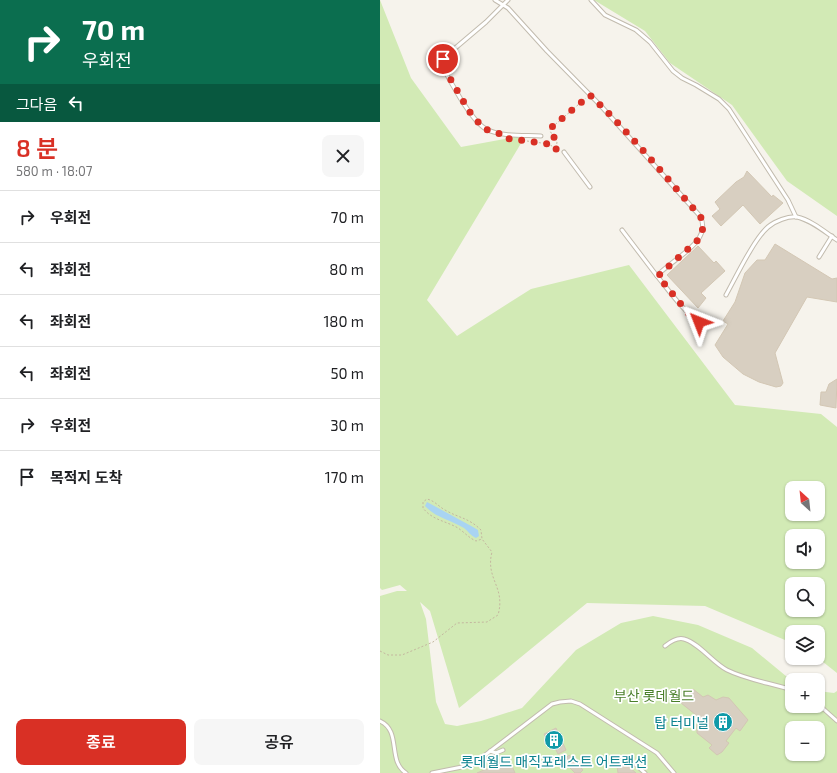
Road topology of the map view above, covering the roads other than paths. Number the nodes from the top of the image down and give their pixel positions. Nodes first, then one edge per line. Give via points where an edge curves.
1 (495, 0) edge
2 (508, 0) edge
3 (591, 0) edge
4 (504, 5) junction
5 (541, 136) dead end
6 (564, 152) dead end
7 (590, 187) dead end
8 (796, 217) junction
9 (622, 230) dead end
10 (832, 236) junction
11 (837, 240) edge
12 (818, 257) dead end
13 (658, 276) junction
14 (726, 295) dead end
15 (704, 323) dead end
16 (665, 646) dead end
17 (785, 688) edge
18 (825, 710) edge
19 (380, 721) edge
20 (837, 721) edge
21 (503, 750) dead end
22 (490, 751) junction
23 (636, 765) dead end
24 (406, 773) edge
25 (432, 773) edge
26 (645, 773) edge
27 (674, 773) edge

1 - 4 lane
2 - 4 lane
3 - 8 lane via 605,15 636,30 650,42 673,71 719,99 729,109 788,200
4 - 5 lane via 440,61 469,111 484,129 497,133
4 - 13 lane via 649,158 703,221 699,239
6 - 7 lane
8 - 10 lane via 807,220
8 - 14 lane via 784,218 769,226 760,236
9 - 13 lane
10 - 11 lane
10 - 12 lane
13 - 15 lane via 689,314
16 - 17 lane via 677,639 684,639 729,671
18 - 20 lane
19 - 24 lane via 392,734 396,757
21 - 22 lane via 496,753
22 - 25 lane via 472,765
22 - 27 lane via 552,704 571,701 580,704 657,753
23 - 26 lane

